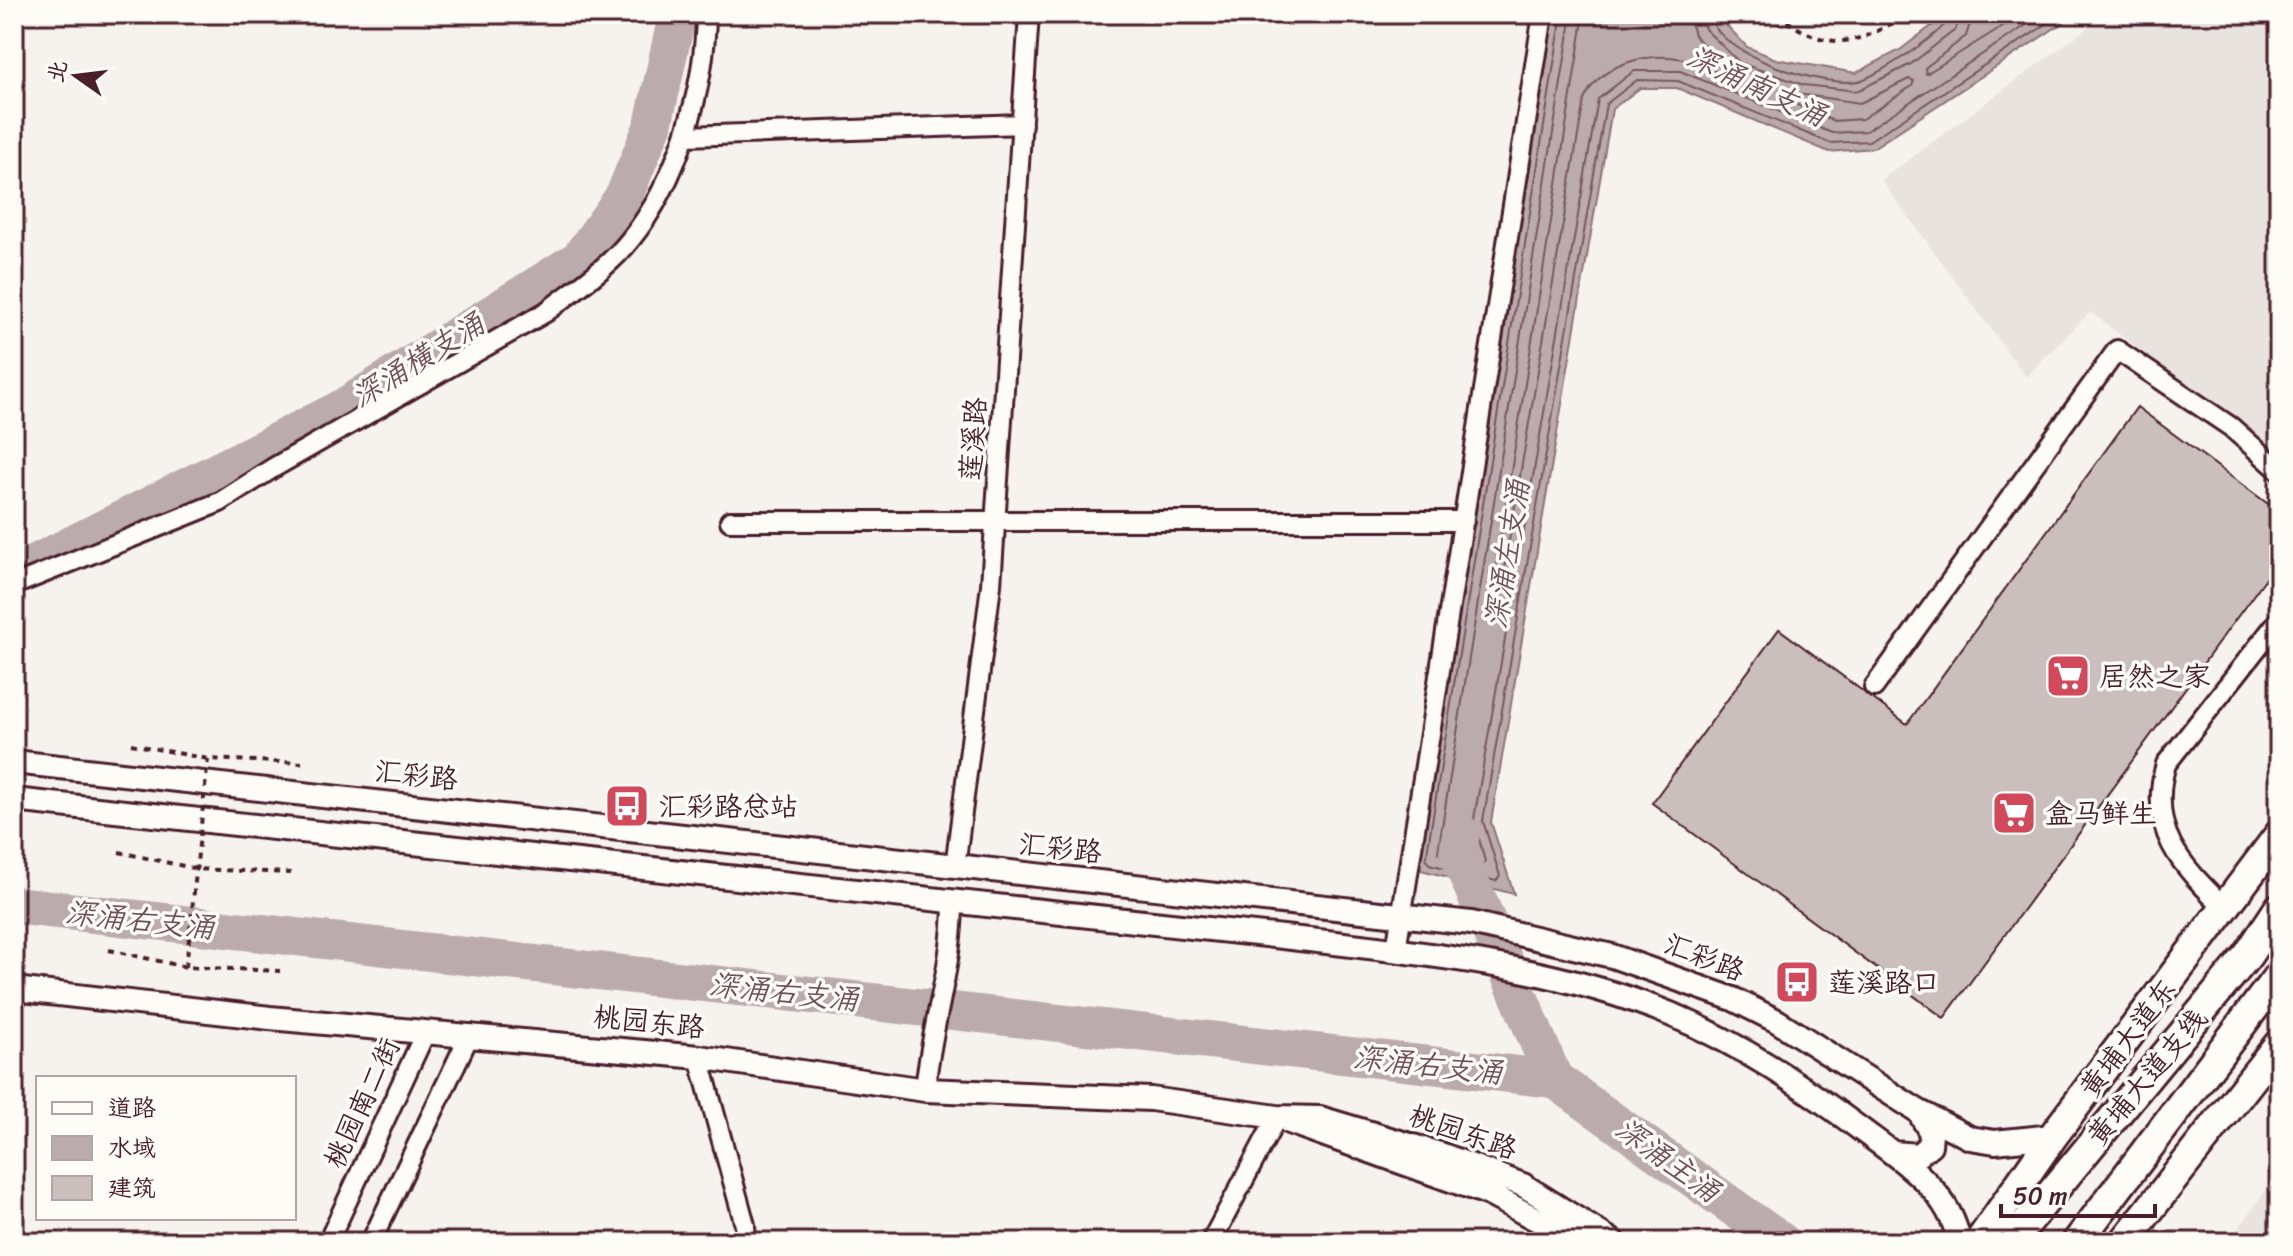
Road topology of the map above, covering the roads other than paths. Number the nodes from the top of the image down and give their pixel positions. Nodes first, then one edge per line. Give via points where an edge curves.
1 (706, 14) edge
2 (1029, 14) edge
3 (1543, 14) edge
4 (1022, 124) junction
5 (686, 136) junction
6 (2279, 470) edge
7 (730, 521) dead end
8 (995, 521) junction
9 (1464, 521) junction
10 (14, 585) edge
11 (2279, 620) edge
12 (1874, 687) dead end
13 (14, 762) edge
14 (14, 800) edge
15 (2279, 835) edge
16 (955, 867) junction
17 (953, 902) junction
18 (1286, 902) junction
19 (2225, 908) junction
20 (2279, 908) edge
21 (1401, 914) junction
22 (1283, 937) junction
23 (1396, 950) junction
24 (2279, 975) edge
25 (14, 989) edge
26 (426, 1031) junction
27 (470, 1034) junction
28 (2279, 1044) edge
29 (699, 1057) junction
30 (925, 1090) junction
31 (1918, 1111) junction
32 (1277, 1117) junction
33 (2053, 1136) junction
34 (1893, 1153) junction
35 (328, 1242) edge
36 (371, 1242) edge
37 (746, 1242) edge
38 (1211, 1242) edge
39 (1579, 1242) edge
40 (1614, 1242) edge
41 (1959, 1242) edge
42 (1979, 1242) edge
43 (2011, 1242) edge
44 (2077, 1242) edge
45 (2124, 1242) edge

1 - 5 street
2 - 4 street, 莲溪路
3 - 9 street
4 - 5 street
4 - 8 street, 莲溪路
5 - 10 street via 630,240 546,312 220,502
6 - 12 street via 2231,427 2117,350
7 - 8 street
8 - 9 street
8 - 16 street, 莲溪路 via 983,663
9 - 21 street
11 - 19 street via 2166,764 2159,791 2160,813 2173,850
13 - 16 street, 汇彩路
14 - 17 street
15 - 19 main road, 黄埔大道东
16 - 18 street, 汇彩路
17 - 22 street
17 - 30 street via 946,981
18 - 21 street, 汇彩路
18 - 22 street
19 - 33 main road, 黄埔大道东
20 - 43 main road, 黄埔大道支线 via 2248,955
21 - 23 street
21 - 31 street, 汇彩路 via 1553,940 1653,968 1777,1021
22 - 23 street
23 - 34 street via 1556,980 1668,1014 1723,1039
24 - 44 main road, 黄埔大道支线
25 - 26 street, 桃园东路
26 - 27 street, 桃园东路
26 - 35 street, 桃园南二街
27 - 29 street, 桃园东路
27 - 36 street
28 - 45 main road
29 - 30 street, 桃园东路
29 - 37 street
30 - 32 street, 桃园东路 via 1151,1099
31 - 33 street, 汇彩路 via 1981,1140
31 - 34 street via 1931,1133 1930,1145 1918,1155
32 - 38 street
32 - 39 street, 桃园东路 via 1487,1193
32 - 40 street, 桃园东路 via 1320,1118 1475,1166 1553,1201
33 - 42 main road, 黄埔大道东
34 - 41 street via 1936,1192

